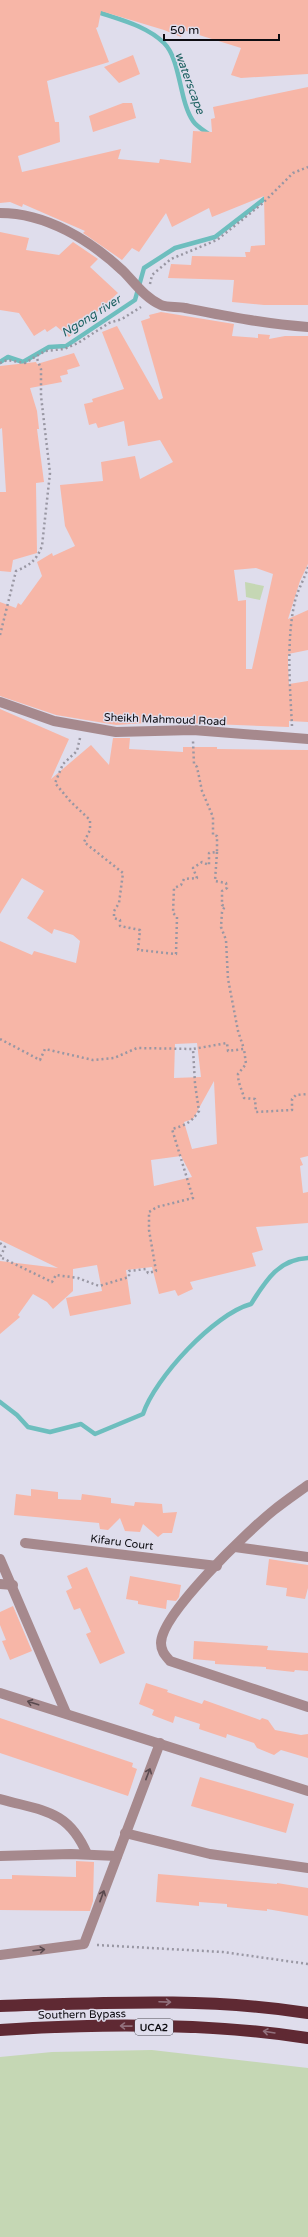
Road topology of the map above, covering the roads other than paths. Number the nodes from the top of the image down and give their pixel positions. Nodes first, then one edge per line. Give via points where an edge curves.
1 (0, 213) edge
2 (308, 327) edge
3 (0, 702) edge
4 (308, 739) edge
5 (308, 1485) edge
6 (25, 1543) dead end
7 (235, 1547) junction
8 (308, 1557) edge
9 (0, 1559) edge
10 (217, 1566) junction
11 (0, 1584) edge
12 (13, 1585) junction
13 (0, 1693) edge
14 (308, 1707) edge
15 (66, 1714) junction
16 (160, 1743) junction
17 (308, 1791) edge
18 (0, 1799) edge
19 (125, 1833) junction
20 (86, 1854) junction
21 (0, 1856) edge
22 (117, 1856) junction
23 (308, 1868) edge
24 (0, 1955) edge
25 (0, 2006) edge
26 (308, 2013) edge
27 (0, 2030) edge
28 (308, 2038) edge

1 - 2 street via 17,213 44,220 83,239 122,270 147,296 163,306 182,307 254,322
3 - 4 street, Sheikh Mahmoud Road via 54,721 116,732 193,730
5 - 7 street via 274,1510
6 - 10 street, Kifaru Court
7 - 8 street
7 - 10 street
9 - 12 street
10 - 14 street via 176,1610 164,1629 162,1652 170,1661
11 - 12 street
12 - 15 street
15 -> 13 street
15 - 16 street
16 - 17 street
19 -> 16 street
18 - 20 street via 52,1814 68,1823 79,1836
19 - 22 street
19 - 23 street via 210,1854
20 - 21 street
20 - 22 street
24 -> 22 street via 84,1944
25 -> 26 highway, Southern Bypass / UCA2 via 143,2001 268,2006
28 -> 27 highway, Southern Bypass / UCA2 via 263,2031 69,2025

